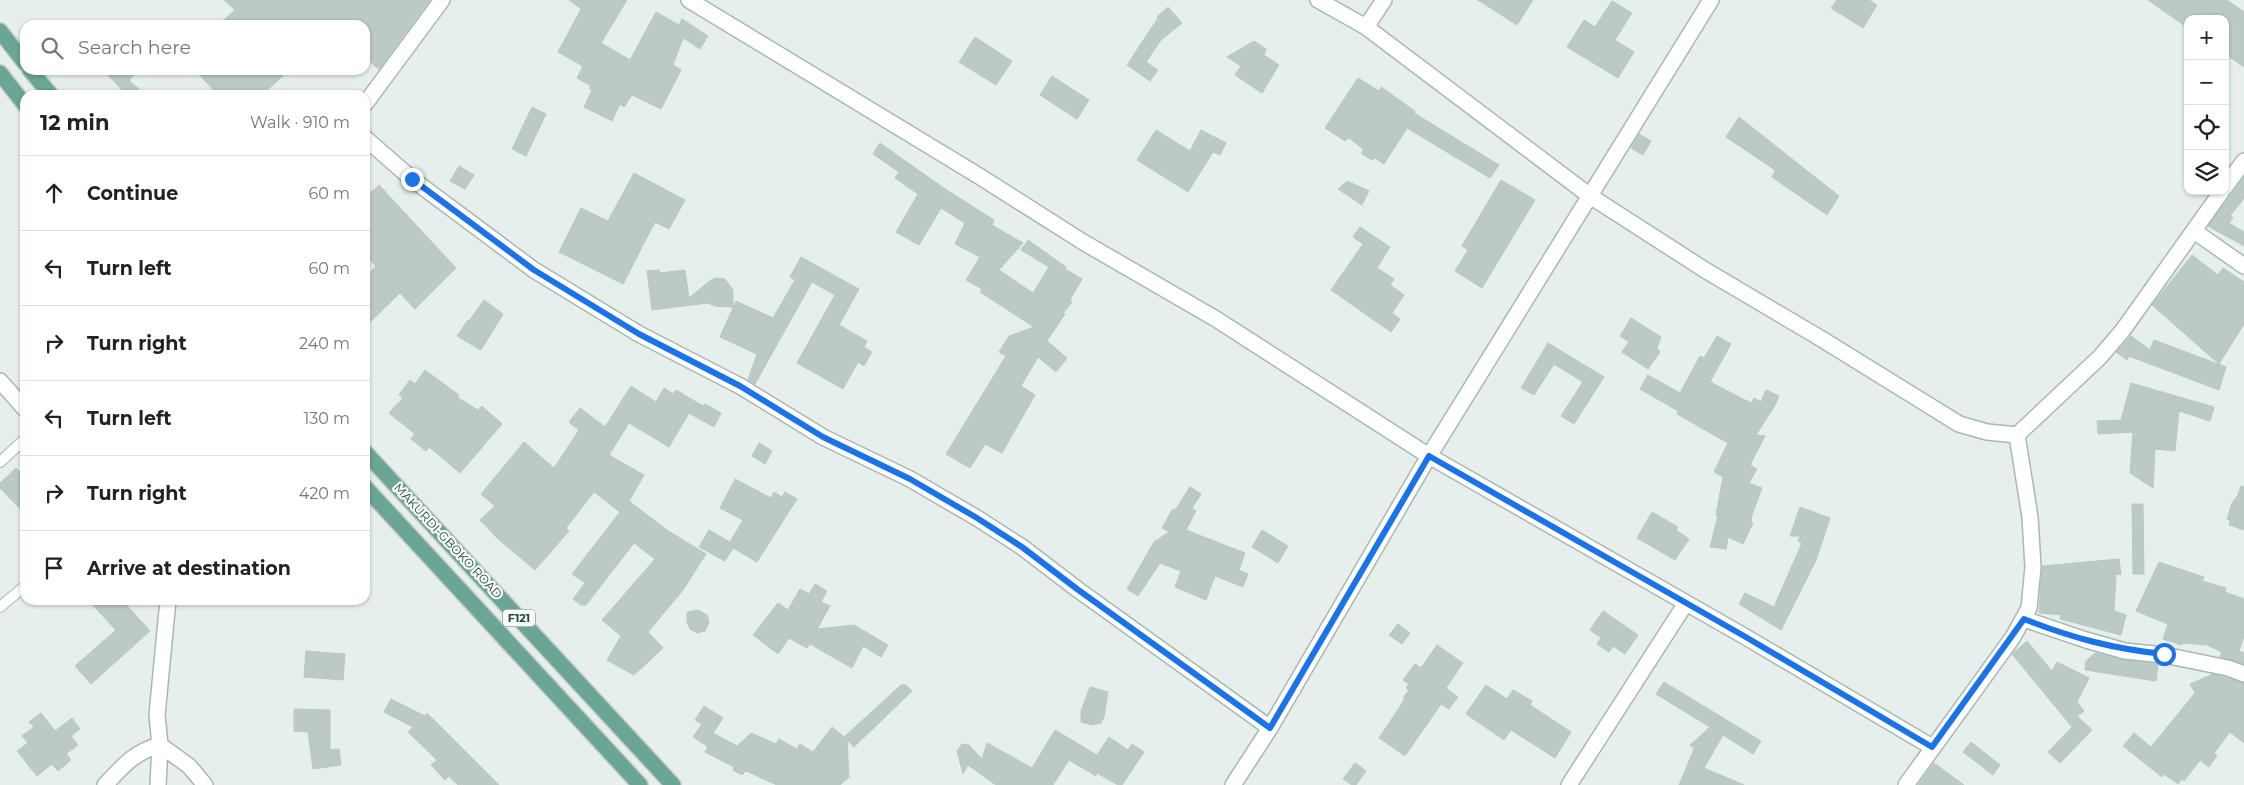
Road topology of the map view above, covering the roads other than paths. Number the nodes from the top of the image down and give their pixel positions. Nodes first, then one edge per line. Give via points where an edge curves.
1 (442, 0) edge
2 (689, 0) edge
3 (1318, 0) edge
4 (1384, 0) edge
5 (1711, 0) edge
6 (1366, 27) junction
7 (0, 31) edge
8 (20, 57) edge
9 (0, 73) edge
10 (34, 75) edge
11 (47, 90) edge
12 (370, 97) edge
13 (20, 99) edge
14 (370, 142) edge
15 (2244, 161) edge
16 (2229, 182) edge
17 (2219, 195) edge
18 (1590, 196) junction
19 (2194, 231) junction
20 (2244, 266) edge
21 (0, 380) edge
22 (20, 403) edge
23 (2017, 435) junction
24 (20, 444) edge
25 (1429, 456) junction
26 (370, 457) edge
27 (0, 462) edge
28 (370, 492) edge
29 (20, 590) edge
30 (1686, 603) junction
31 (168, 605) edge
32 (0, 607) edge
33 (2024, 619) junction
34 (2244, 674) edge
35 (1270, 728) junction
36 (160, 746) junction
37 (1932, 747) junction
38 (105, 785) edge
39 (158, 785) edge
40 (205, 785) edge
41 (640, 785) edge
42 (673, 785) edge
43 (1233, 785) edge
44 (1569, 785) edge
45 (1906, 785) edge

1 - 12 street
2 - 25 street via 1083,242 1216,319
3 - 6 street
4 - 6 street
5 - 18 street
6 - 18 street
7 - 8 main road
9 - 13 main road
10 - 11 main road
14 - 35 street via 412,179 534,270 639,334 740,386 823,437 910,479 977,518 1022,547
15 - 16 street
17 - 19 street
18 - 23 street via 1705,270 1959,424 1986,432
18 - 25 street
19 - 20 street
19 - 23 street via 2100,357
21 - 22 street
23 - 33 street via 2030,517 2032,567 2031,599
24 - 27 lane
25 - 30 street
25 - 35 street
26 - 42 main road, MAKURDI-GBOKO ROAD / F121
28 - 41 main road, F121
29 - 32 lane
30 - 37 street
30 - 44 street
31 - 36 street via 157,715
33 - 34 street via 2125,650 2164,654
33 - 37 street
35 - 43 street
36 - 38 street via 131,758
36 - 39 street
36 - 40 street via 189,766
37 - 45 street

